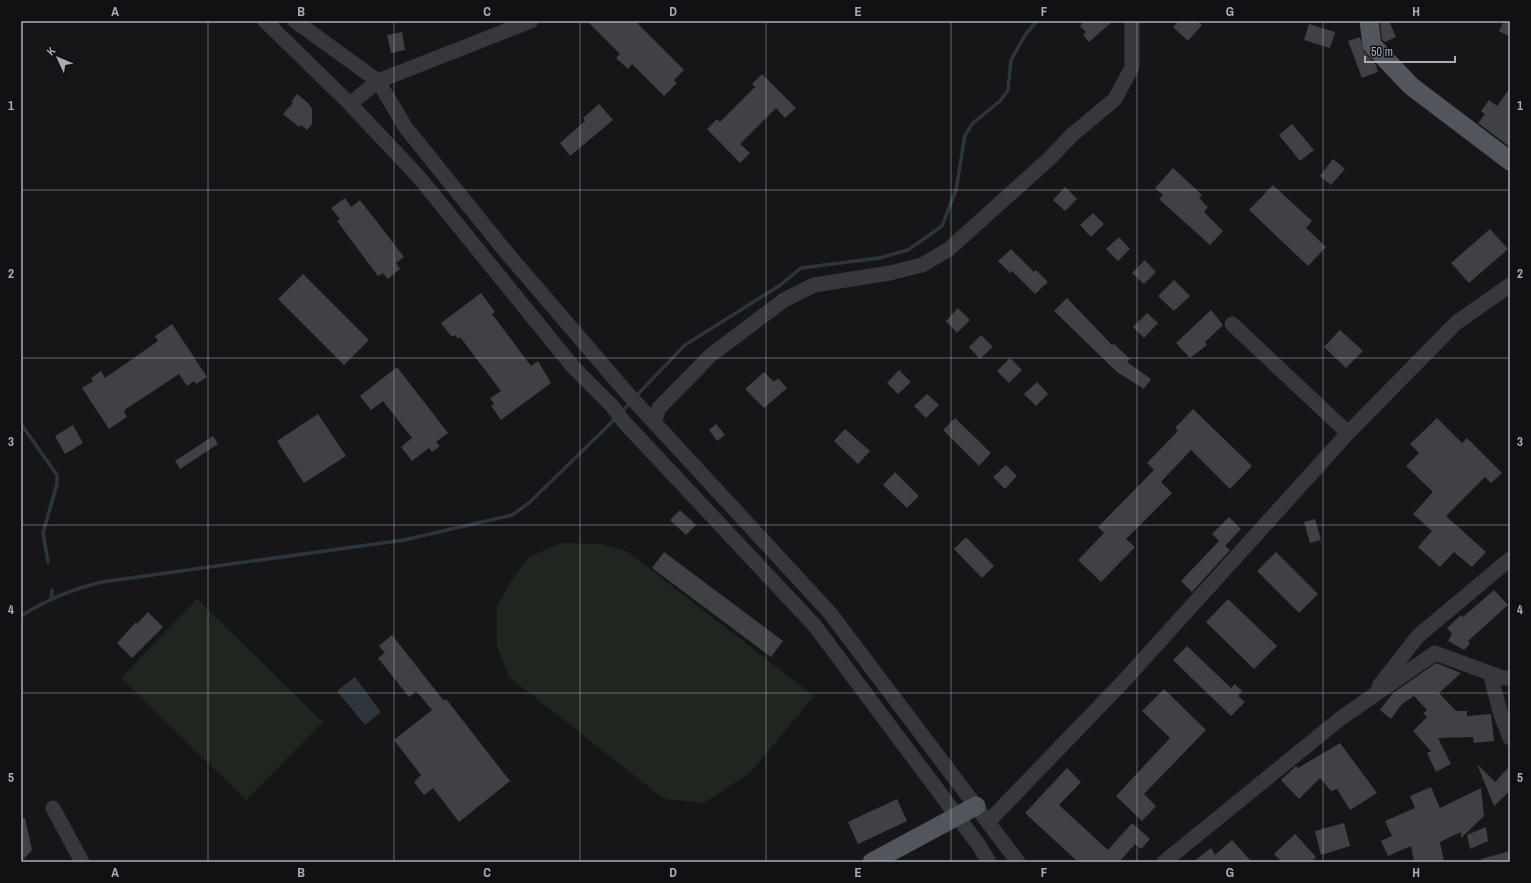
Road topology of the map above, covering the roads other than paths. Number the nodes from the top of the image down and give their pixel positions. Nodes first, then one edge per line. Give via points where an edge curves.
1 (265, 21) edge
2 (295, 21) edge
3 (531, 21) edge
4 (1132, 21) edge
5 (1369, 21) edge
6 (378, 81) junction
7 (350, 104) junction
8 (1510, 161) edge
9 (1510, 285) edge
10 (1232, 324) dead end
11 (654, 422) junction
12 (1348, 433) junction
13 (1510, 559) edge
14 (1490, 673) junction
15 (1510, 678) edge
16 (1371, 697) junction
17 (1510, 738) edge
18 (976, 806) junction
19 (53, 808) dead end
20 (957, 815) junction
21 (988, 822) junction
22 (82, 862) edge
23 (872, 862) edge
24 (989, 862) edge
25 (1018, 862) edge
26 (1164, 862) edge

1 - 7 street
2 - 6 street
3 - 6 street
4 - 11 street via 1132,67 1116,99 1072,135 949,249 922,265 890,273 814,284 784,300 711,355 660,408
5 - 8 main road via 1372,45 1411,86
6 - 7 street
6 - 11 street via 406,128 506,252
7 - 20 street via 418,176 574,368 815,626
9 - 12 street via 1456,323
10 - 12 street
11 - 18 street via 830,613
12 - 21 street via 1122,683
13 - 16 street via 1418,636
14 - 15 street
14 - 16 street via 1435,654
14 - 17 street
16 - 26 street via 1341,718
18 - 20 main road
18 - 21 street
19 - 22 street
20 - 23 main road
20 - 24 street
21 - 25 street

